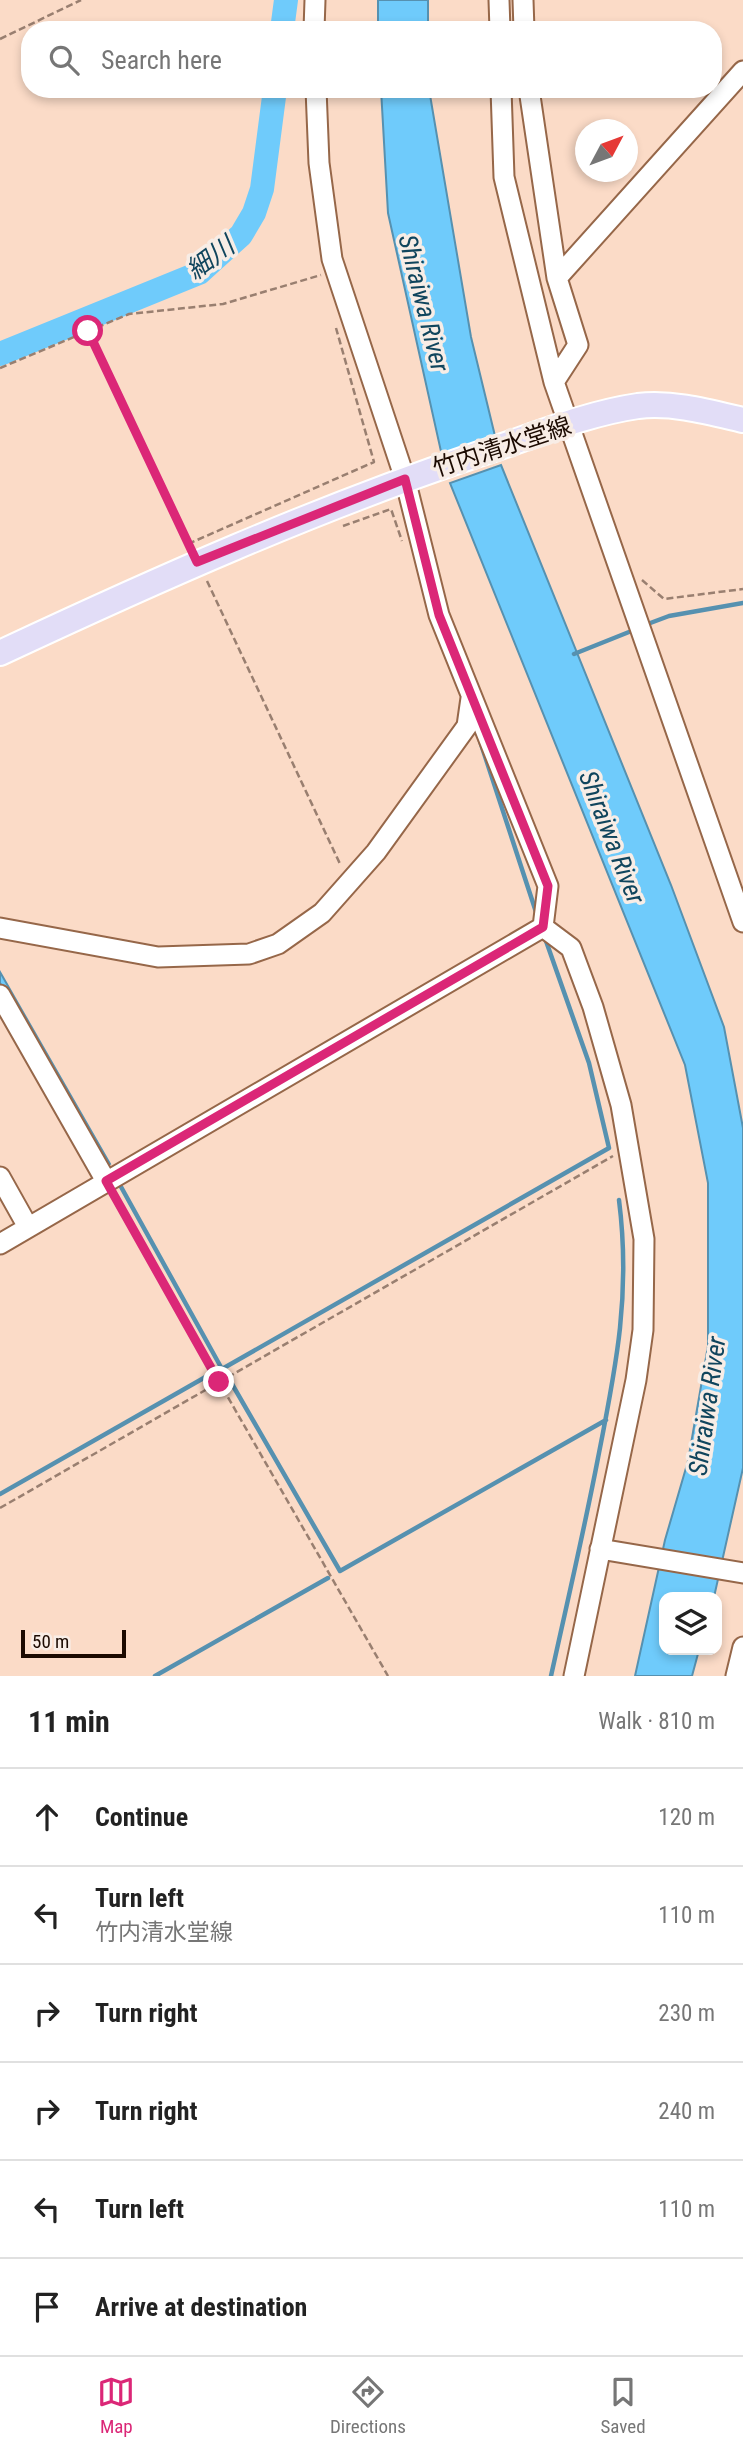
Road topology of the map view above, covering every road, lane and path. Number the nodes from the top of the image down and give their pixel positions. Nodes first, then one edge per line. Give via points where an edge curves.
1 (81, 0) edge
2 (315, 0) edge
3 (499, 0) edge
4 (523, 0) edge
5 (37, 21) edge
6 (314, 21) edge
7 (500, 21) edge
8 (524, 21) edge
9 (21, 29) edge
10 (0, 39) edge
11 (743, 71) edge
12 (722, 94) edge
13 (316, 98) edge
14 (501, 98) edge
15 (530, 98) edge
16 (719, 98) edge
17 (321, 275) dead end
18 (557, 278) junction
19 (332, 315) dead end
20 (88, 331) junction
21 (0, 368) edge
22 (555, 382) junction
23 (743, 420) edge
24 (567, 425) junction
25 (405, 479) junction
26 (334, 529) dead end
27 (404, 547) dead end
28 (193, 553) junction
29 (616, 559) junction
30 (743, 589) edge
31 (0, 653) edge
32 (472, 696) junction
33 (339, 864) dead end
34 (743, 922) edge
35 (543, 927) junction
36 (0, 928) edge
37 (0, 995) edge
38 (617, 1159) dead end
39 (0, 1177) edge
40 (106, 1181) junction
41 (28, 1227) junction
42 (0, 1244) edge
43 (219, 1382) junction
44 (0, 1508) edge
45 (600, 1549) junction
46 (743, 1573) edge
47 (743, 1647) edge
48 (388, 1676) edge
49 (574, 1676) edge
50 (736, 1676) edge

1 - 5 path
2 - 6 street
3 - 7 street
4 - 8 street
9 - 10 path
11 - 12 street
13 - 25 street via 319,163 332,259
14 - 22 street via 505,177
15 - 18 street
16 - 18 street
17 - 20 path via 223,304 128,314
18 - 22 street via 578,345
19 - 28 path via 374,463
20 - 21 path
20 - 28 path
22 - 24 street
23 - 24 main road, 竹内清水堂線 via 686,406 640,406
24 - 25 main road, 竹内清水堂線
24 - 29 street
25 - 28 main road, 竹内清水堂線
25 - 32 street via 439,615
26 - 27 path via 391,509
28 - 31 main road, 竹内清水堂線
28 - 33 path
29 - 30 path via 664,599
29 - 34 street
32 - 35 street via 548,886
32 - 36 street via 467,726 376,852 321,913 278,944 249,954 158,957
35 - 40 street
35 - 45 street via 571,948 593,1007 621,1105 645,1239 643,1330
37 - 40 street
38 - 43 path via 614,1156
39 - 41 street
40 - 41 street
40 - 43 path
41 - 42 street
43 - 44 path
43 - 48 path
45 - 46 street
45 - 49 street
47 - 50 street

